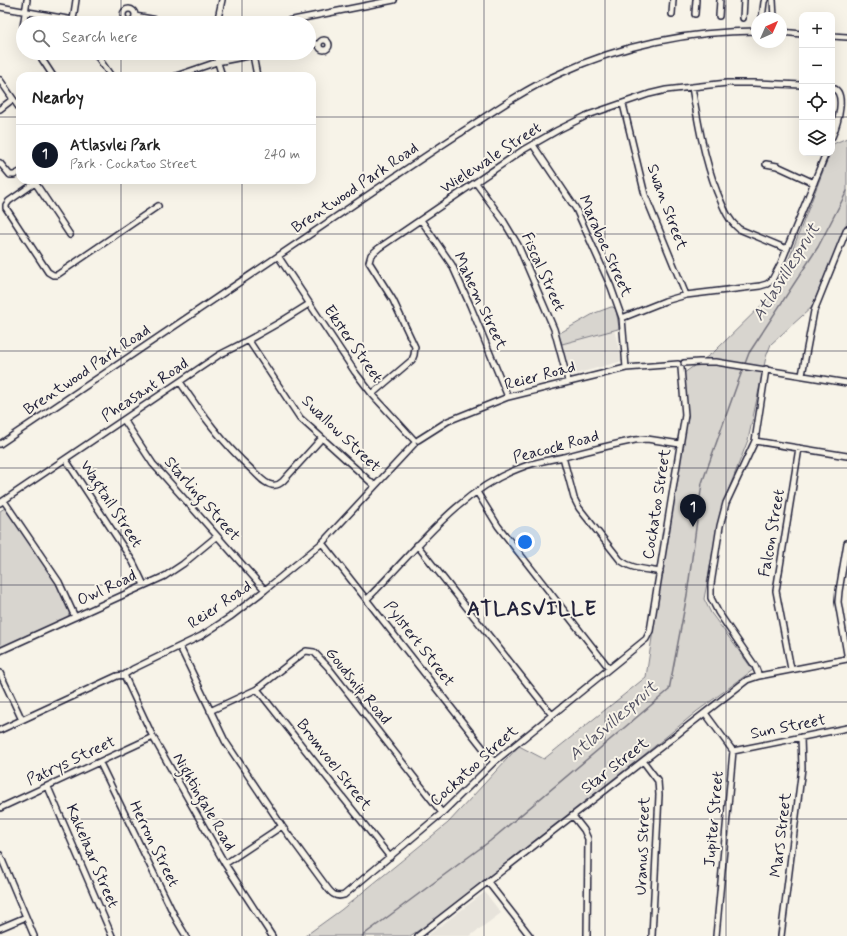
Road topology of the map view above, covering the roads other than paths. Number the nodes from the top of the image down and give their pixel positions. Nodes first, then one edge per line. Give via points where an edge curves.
1 (27, 0) edge
2 (76, 0) edge
3 (222, 0) edge
4 (394, 0) edge
5 (673, 0) edge
6 (696, 0) edge
7 (720, 0) edge
8 (744, 0) edge
9 (765, 0) edge
10 (773, 0) edge
11 (0, 7) edge
12 (25, 11) junction
13 (763, 12) edge
14 (774, 12) edge
15 (672, 14) dead end
16 (695, 14) dead end
17 (24, 16) edge
18 (50, 16) edge
19 (74, 16) edge
20 (219, 16) edge
21 (313, 16) edge
22 (719, 16) dead end
23 (743, 18) dead end
24 (751, 31) edge
25 (787, 33) edge
26 (799, 34) edge
27 (835, 36) edge
28 (847, 38) edge
29 (43, 60) edge
30 (100, 60) edge
31 (227, 60) edge
32 (254, 60) edge
33 (217, 62) junction
34 (50, 72) edge
35 (108, 72) edge
36 (188, 72) edge
37 (221, 72) edge
38 (256, 72) edge
39 (0, 80) edge
40 (799, 85) edge
41 (692, 87) junction
42 (835, 89) edge
43 (13, 99) junction
44 (16, 103) edge
45 (622, 104) junction
46 (0, 109) edge
47 (835, 129) edge
48 (534, 145) junction
49 (825, 156) edge
50 (0, 164) edge
51 (766, 164) dead end
52 (16, 174) edge
53 (476, 183) junction
54 (814, 183) junction
55 (30, 184) edge
56 (36, 184) edge
57 (158, 206) dead end
58 (422, 220) junction
59 (847, 229) edge
60 (70, 235) dead end
61 (787, 249) junction
62 (278, 256) junction
63 (686, 295) junction
64 (309, 304) junction
65 (622, 318) junction
66 (249, 341) junction
67 (681, 365) junction
68 (626, 368) junction
69 (766, 370) junction
70 (802, 375) junction
71 (180, 382) junction
72 (568, 382) junction
73 (847, 383) edge
74 (372, 394) junction
75 (508, 397) junction
76 (124, 420) junction
77 (322, 438) junction
78 (755, 441) junction
79 (415, 442) junction
80 (0, 444) edge
81 (680, 444) junction
82 (799, 448) junction
83 (847, 456) edge
84 (563, 457) junction
85 (66, 460) junction
86 (375, 486) junction
87 (477, 492) junction
88 (2, 502) edge
89 (217, 536) junction
90 (322, 543) junction
91 (847, 543) edge
92 (418, 545) junction
93 (660, 572) junction
94 (144, 585) junction
95 (265, 590) junction
96 (367, 599) junction
97 (75, 617) junction
98 (180, 646) junction
99 (0, 651) edge
100 (847, 654) edge
101 (847, 658) edge
102 (609, 668) junction
103 (791, 669) junction
104 (0, 673) edge
105 (124, 674) junction
106 (758, 676) junction
107 (257, 689) junction
108 (210, 712) junction
109 (705, 713) junction
110 (552, 715) junction
111 (22, 720) junction
112 (847, 728) edge
113 (0, 730) edge
114 (153, 737) junction
115 (801, 737) junction
116 (733, 751) junction
117 (643, 761) junction
118 (494, 762) junction
119 (100, 763) junction
120 (48, 787) junction
121 (0, 808) edge
122 (442, 813) junction
123 (572, 816) junction
124 (282, 826) junction
125 (0, 855) edge
126 (390, 857) junction
127 (225, 864) junction
128 (488, 882) junction
129 (26, 917) junction
130 (0, 928) edge
131 (34, 936) edge
132 (112, 936) edge
133 (186, 936) edge
134 (272, 936) edge
135 (418, 936) edge
136 (530, 936) edge
137 (587, 936) edge
138 (652, 936) edge
139 (716, 936) edge
140 (781, 936) edge

1 - 12 street
2 - 19 street
3 - 20 street
4 - 21 street
5 - 15 street
6 - 16 street
7 - 22 street
8 - 23 street
9 - 13 street
10 - 14 street
11 - 12 street
12 - 17 street
12 - 18 street
24 - 62 street, Brentwood Park Road via 680,37 650,43 600,57 561,73 503,105
25 - 26 street
27 - 28 street
29 - 34 street
30 - 35 street
31 - 33 street
32 - 38 street
33 - 36 street
33 - 37 street
39 - 43 street
40 - 41 street, Wielewale Street via 733,83
41 - 45 street, Wielewale Street via 649,94
41 - 61 street via 711,177 732,223 739,229
42 - 47 street via 844,92 845,104
43 - 44 street
43 - 46 street
45 - 48 street, Wielewale Street via 588,116
45 - 63 street, Swan Street via 645,195
48 - 53 street, Wielewale Street
48 - 65 street, Maraboe Street via 576,209
49 - 54 street
50 - 52 street via 10,175
51 - 54 street via 777,166
53 - 58 street, Wielewale Street
53 - 72 street, Fiscal Street via 518,245 554,329
54 - 61 street
55 - 57 street via 9,201 6,208 48,272 53,275 57,275
56 - 60 street
58 - 74 street, Wielewale Street via 379,248 369,262 393,300 415,347 412,360
58 - 75 street, Mahem Street via 452,265
59 - 70 street via 814,311
61 - 63 street via 772,280 767,284
62 - 64 street, Ekster Street
62 - 80 street, Brentwood Park Road
63 - 65 street
64 - 66 street, Pheasant Road
64 - 74 street, Ekster Street
65 - 68 street, Maraboe Street
66 - 71 street, Pheasant Road via 219,355
66 - 77 street, Swallow Street via 296,412
67 - 68 street, Reier Road
67 - 69 street, Reier Road via 716,362
67 - 81 street, Cockatoo Street via 685,415
68 - 72 street, Reier Road
69 - 70 street, Reier Road
69 - 78 street
70 - 73 street, Reier Road
71 - 76 street, Pheasant Road
71 - 77 street via 218,435 264,482 271,485 278,485 283,481
72 - 75 street, Reier Road
74 - 79 street, Ekster Street
75 - 79 street, Reier Road via 448,421
76 - 85 street, Pheasant Road
76 - 89 street, Starling Street via 153,464
77 - 86 street, Swallow Street
78 - 82 street
78 - 106 street via 726,503 720,526 711,598 755,666
79 - 86 street, Reier Road
81 - 84 street, Peacock Road via 647,439 634,440
81 - 93 street, Cockatoo Street
82 - 83 street
82 - 103 street, Falcon Street via 776,591
84 - 87 street, Peacock Road via 519,468
84 - 93 street via 579,508 620,560 632,567
85 - 88 street, Pheasant Road
85 - 94 street, Wagtail Street via 133,562
86 - 90 street, Reier Road
87 - 92 street, Peacock Road via 458,505
87 - 102 street via 498,526
88 - 97 street via 59,582
89 - 94 street, Owl Road via 183,564 165,576
89 - 95 street, Starling Street
90 - 95 street, Reier Road
90 - 96 street, Pylstert Street
91 - 100 street via 838,602
92 - 96 street, Peacock Road
92 - 110 street
93 - 102 street, Cockatoo Street via 650,631 646,639
94 - 97 street, Owl Road
95 - 98 street, Reier Road via 222,623
96 - 118 street, Pylstert Street
97 - 99 street, Owl Road
98 - 105 street, Reier Road
98 - 108 street, Cockatoo Street
101 - 103 street, Star Street
102 - 110 street, Cockatoo Street
103 - 106 street, Star Street
104 - 111 street
105 - 111 street, Reier Road
105 - 114 street, Nightingale Road
106 - 109 street, Star Street via 742,684
107 - 108 street, Goudsnip Road
107 - 122 street, Goudsnip Road via 303,653 309,651 317,654
107 - 126 street, Bromvoel Street
108 - 124 street, Cockatoo Street via 225,741
109 - 116 street, Jupiter Street
109 - 117 street, Star Street
110 - 118 street, Cockatoo Street
111 - 113 street, Reier Road
112 - 115 street, Sun Street
114 - 119 street, Patrys Street
114 - 127 street, Nightingale Road
115 - 116 street, Sun Street
115 - 140 street, Mars Street via 802,768
116 - 139 street, Jupiter Street
117 - 123 street, Star Street
117 - 138 street, Uranus Street via 658,781 659,795
118 - 122 street, Cockatoo Street
119 - 120 street, Patrys Street
119 - 133 street, Herron Street
120 - 121 street, Patrys Street
120 - 132 street, Kakelaar Street
122 - 126 street, Cockatoo Street
123 - 128 street, Star Street
123 - 137 street via 588,838
124 - 126 street, Cockatoo Street via 336,896 346,894
124 - 127 street
125 - 129 street
127 - 134 street, Nightingale Road
128 - 135 street, Star Street
128 - 136 street
129 - 130 street
129 - 131 street

